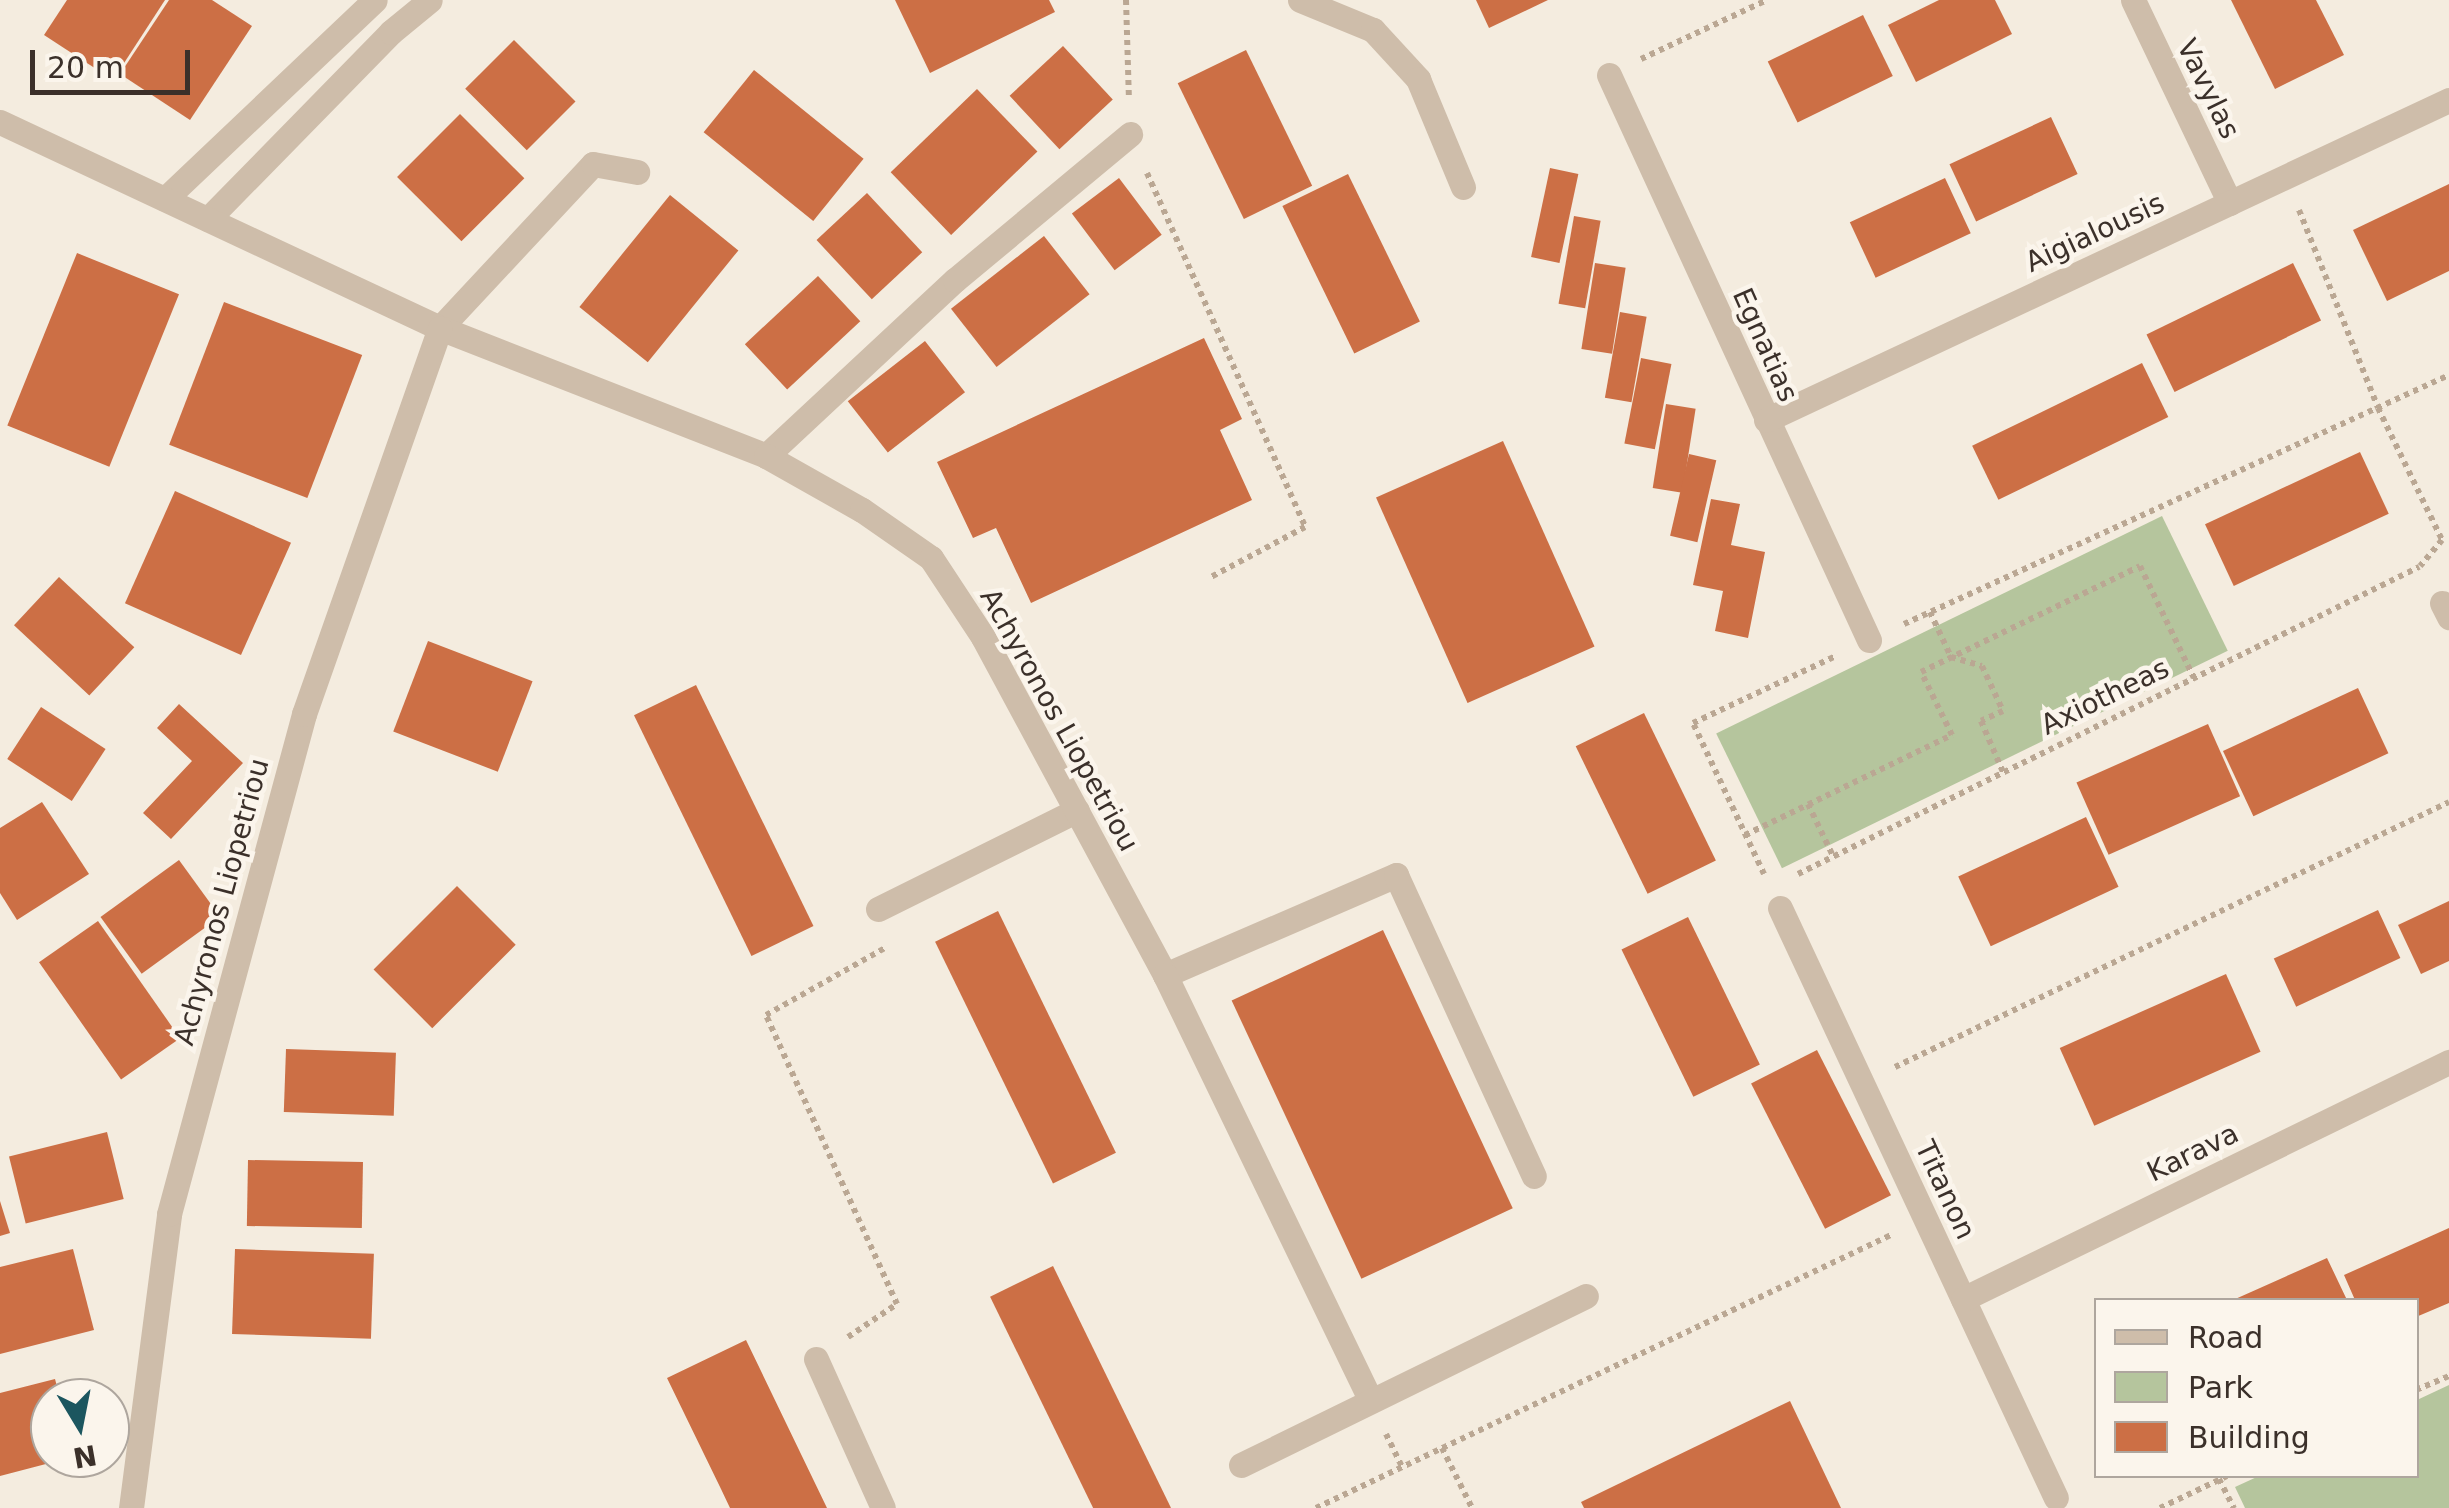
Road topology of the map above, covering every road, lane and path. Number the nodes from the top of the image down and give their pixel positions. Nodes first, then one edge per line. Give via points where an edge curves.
1 (375, 0) edge
2 (430, 0) edge
3 (1126, 0) edge
4 (1300, 0) edge
5 (1737, 0) edge
6 (1767, 0) edge
7 (2133, 0) edge
8 (1742, 12) junction
9 (1609, 74) joint
10 (2449, 100) edge
11 (0, 122) edge
12 (1130, 134) junction
13 (636, 172) dead end
14 (2286, 177) junction
15 (1463, 187) dead end
16 (165, 198) junction
17 (2230, 203) junction
18 (208, 219) junction
19 (440, 328) junction
20 (2449, 376) edge
21 (2378, 408) junction
22 (1766, 420) junction
23 (766, 456) junction
24 (2420, 566) junction
25 (1209, 578) dead end
26 (2446, 610) edge
27 (1930, 612) junction
28 (1869, 640) junction
29 (1951, 657) junction
30 (2194, 678) junction
31 (2003, 772) junction
32 (2449, 802) edge
33 (1808, 804) junction
34 (1077, 810) junction
35 (1746, 835) junction
36 (1833, 856) junction
37 (1775, 898) junction
38 (878, 910) joint
39 (1165, 975) junction
40 (2449, 1062) edge
41 (1862, 1083) junction
42 (1534, 1176) dead end
43 (1926, 1219) junction
44 (1586, 1296) dead end
45 (1963, 1299) junction
46 (816, 1359) joint
47 (2449, 1376) edge
48 (2419, 1389) edge
49 (1371, 1402) junction
50 (1442, 1448) junction
51 (1241, 1465) dead end
52 (2222, 1478) edge
53 (2224, 1478) edge
54 (2056, 1498) dead end
55 (131, 1508) edge
56 (883, 1508) edge
57 (1316, 1508) edge
58 (1472, 1508) edge
59 (2160, 1508) edge
60 (2234, 1508) edge

1 - 16 street
2 - 18 street
3 - 12 path
4 - 15 street via 1372,30 1418,78
5 - 8 path
6 - 8 path
7 - 17 street, Vavylas
8 - 9 path
9 - 22 street, Egnatias
10 - 14 street, Aigialousis
11 - 16 street, Achyronos Liopetriou
12 - 23 street via 955,280
12 - 25 path via 1304,527
13 - 19 street via 593,164
14 - 17 street, Aigialousis
14 - 21 path
16 - 18 street, Achyronos Liopetriou
17 - 22 street, Aigialousis
18 - 19 street, Achyronos Liopetriou
19 - 23 street, Achyronos Liopetriou
19 - 55 street, Achyronos Liopetriou via 304,714 169,1214
20 - 21 path
21 - 24 path via 2442,540
21 - 27 path
22 - 28 street, Egnatias
23 - 34 street, Achyronos Liopetriou via 931,558 983,637
24 - 26 path
24 - 30 path, Axiotheas
27 - 28 path
27 - 29 path
28 - 35 path via 1693,724
29 - 30 path via 2140,566
29 - 31 path via 1982,666 2003,711 1981,722
29 - 33 path via 1921,672 1952,736
30 - 31 path, Axiotheas
31 - 36 path, Axiotheas
32 - 41 path
33 - 35 path
33 - 36 path
34 - 38 street
34 - 39 street, Achyronos Liopetriou
35 - 37 path
36 - 37 path, Axiotheas
37 - 41 street, Titanon
38 - 46 path via 892,944 766,1015 897,1304
39 - 42 street via 1396,875
39 - 49 street, Achyronos Liopetriou
40 - 45 street, Karava
41 - 43 street, Titanon
43 - 45 street, Titanon
43 - 50 path
44 - 49 street
45 - 54 street, Titanon
46 - 56 street
47 - 48 path
49 - 51 street
50 - 57 path
50 - 58 path
52 - 59 path
53 - 60 path

